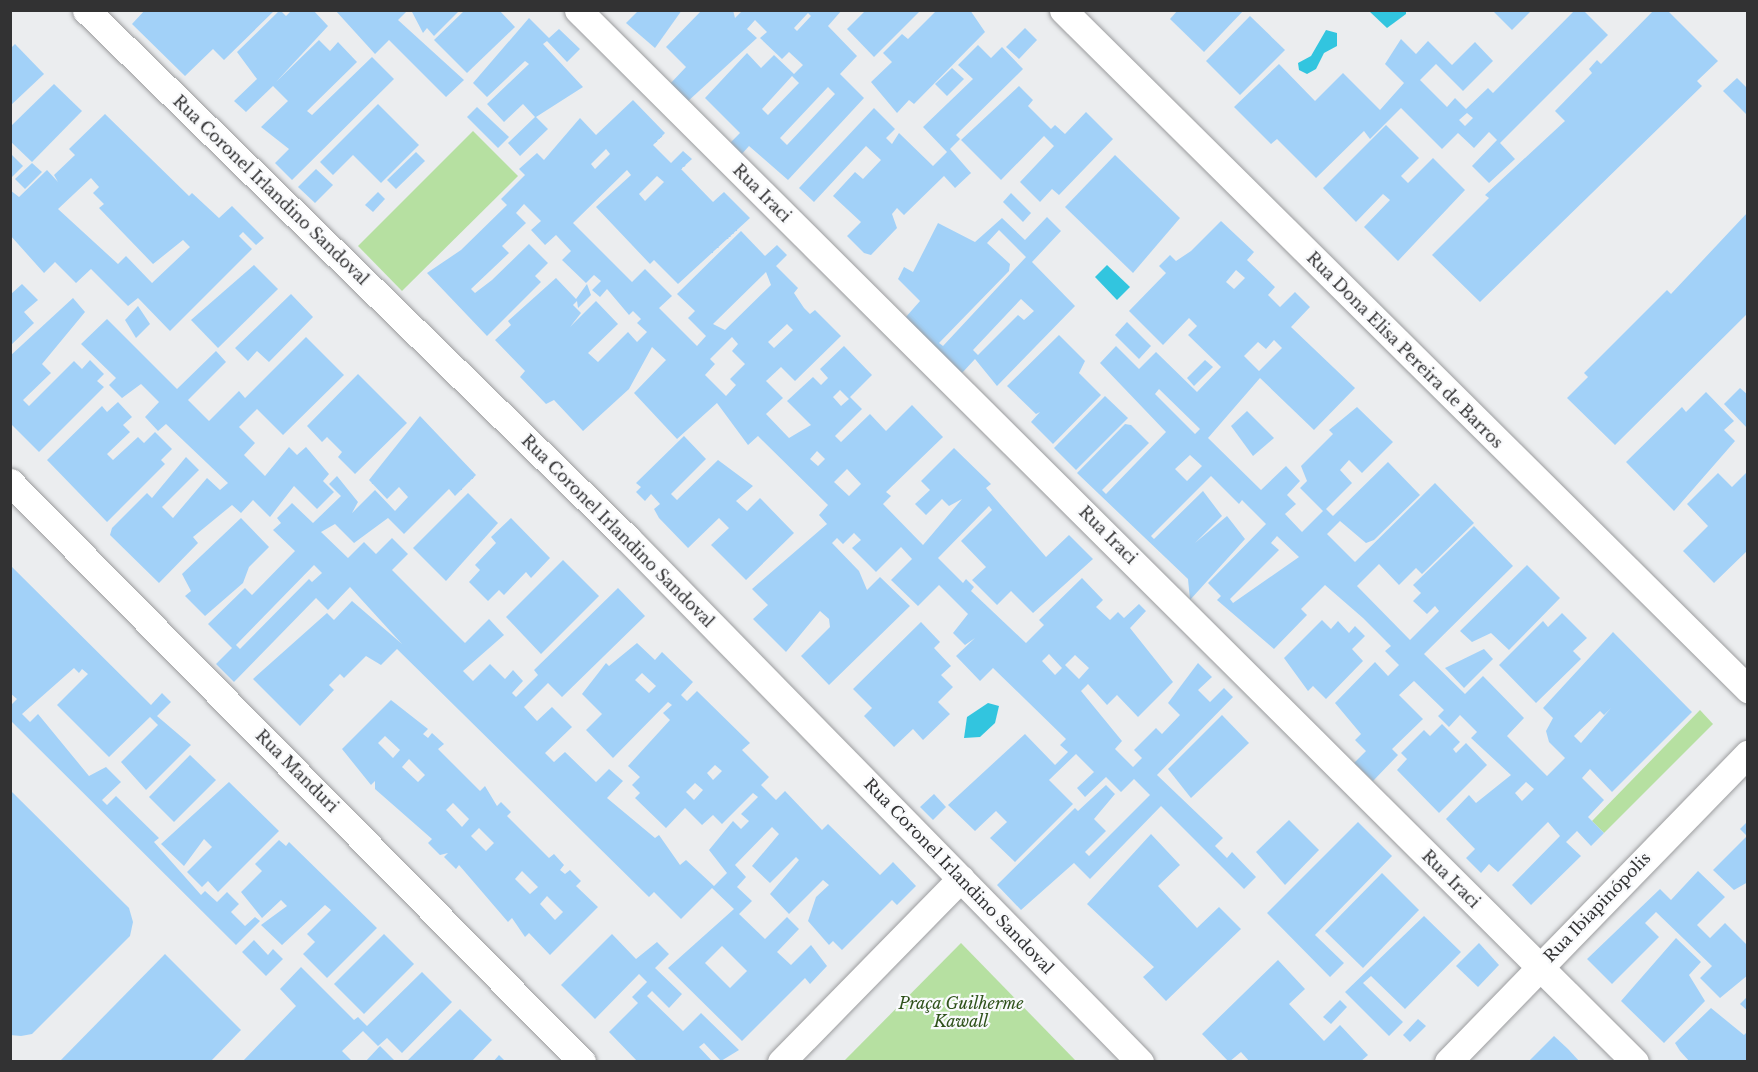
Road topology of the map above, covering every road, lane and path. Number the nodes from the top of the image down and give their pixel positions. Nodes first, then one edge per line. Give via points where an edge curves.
1 (86, 10) edge
2 (578, 10) edge
3 (1063, 10) edge
4 (10, 482) edge
5 (1748, 688) edge
6 (1748, 754) edge
7 (962, 878) junction
8 (1540, 967) junction
9 (582, 1062) edge
10 (781, 1062) edge
11 (1140, 1062) edge
12 (1448, 1062) edge
13 (1635, 1062) edge

1 - 7 street, Rua Coronel Irlandino Sandoval via 628,539
2 - 8 street, Rua Iraci
3 - 5 street, Rua Dona Elisa Pereira de Barros
4 - 9 street, Rua Manduri
6 - 8 street, Rua Ibiapinópolis
7 - 10 street
7 - 11 street, Rua Coronel Irlandino Sandoval
8 - 12 street, Rua Ibiapinópolis
8 - 13 street, Rua Iraci

